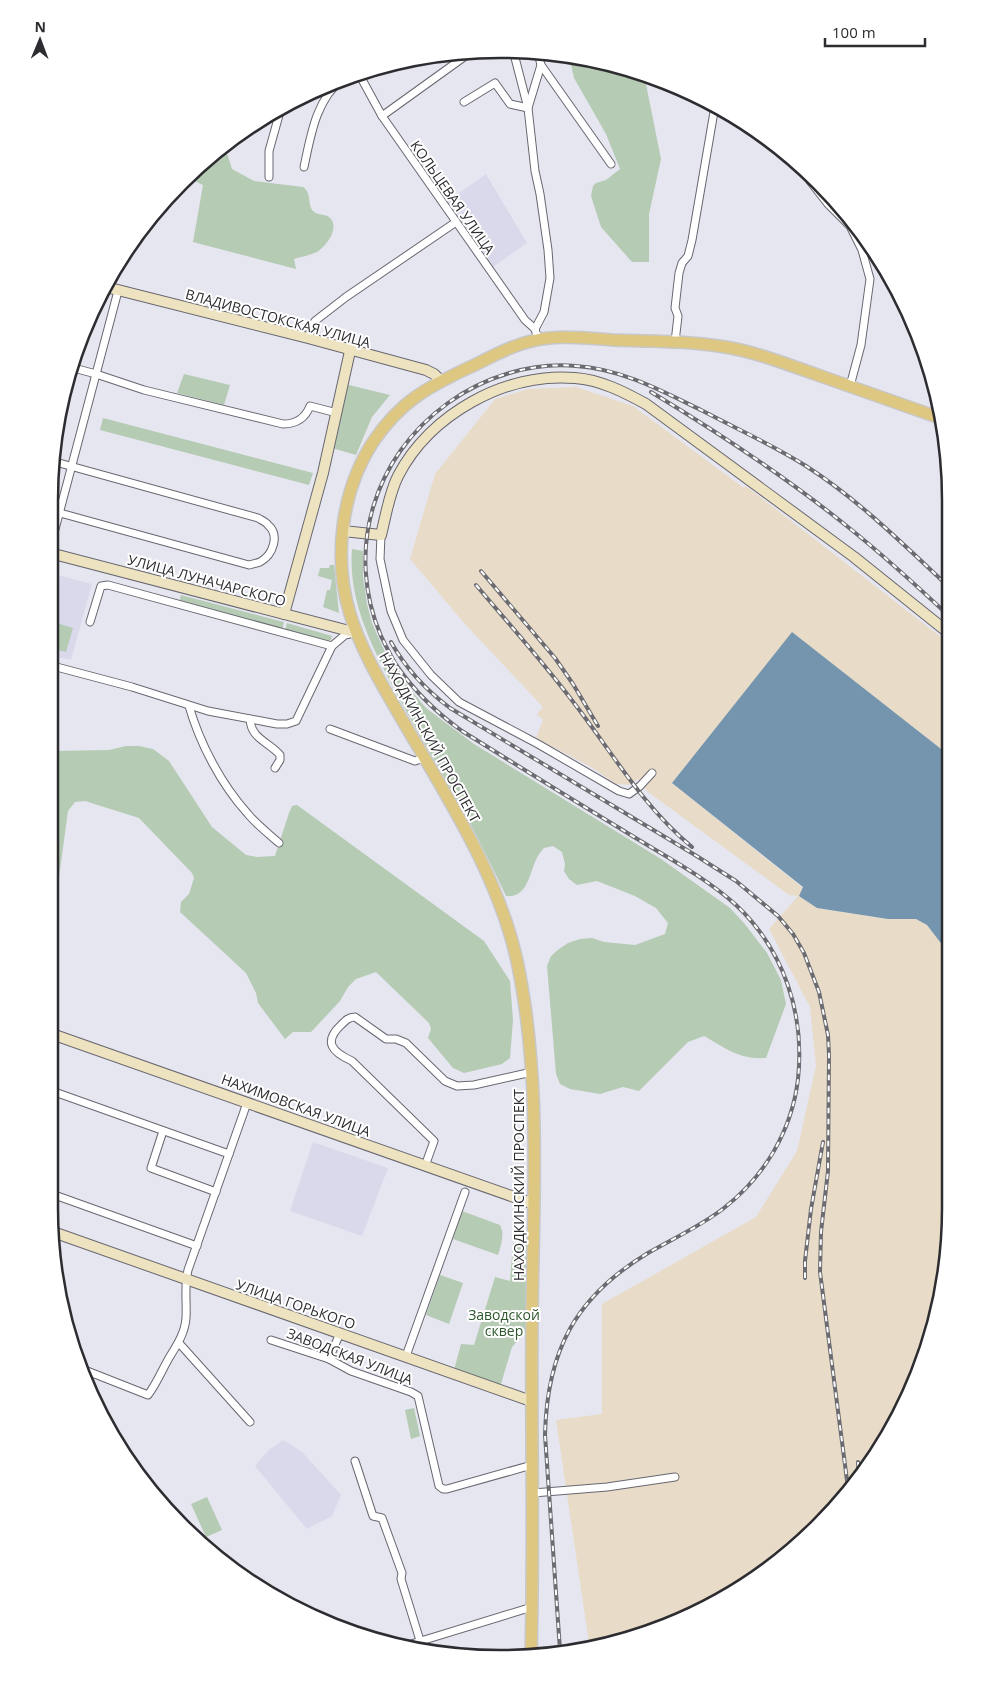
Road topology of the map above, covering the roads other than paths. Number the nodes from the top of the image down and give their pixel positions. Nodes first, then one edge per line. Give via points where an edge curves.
1 (515, 58) edge
2 (461, 59) edge
3 (540, 59) edge
4 (541, 65) junction
5 (362, 80) edge
6 (331, 91) edge
7 (464, 102) dead end
8 (528, 108) junction
9 (714, 113) edge
10 (382, 116) junction
11 (278, 117) edge
12 (611, 164) dead end
13 (304, 167) dead end
14 (269, 177) dead end
15 (823, 197) edge
16 (837, 213) edge
17 (456, 222) junction
18 (856, 237) edge
19 (112, 288) edge
20 (118, 290) junction
21 (536, 334) junction
22 (308, 338) junction
23 (675, 342) junction
24 (350, 351) junction
25 (78, 369) edge
26 (96, 374) junction
27 (441, 381) junction
28 (850, 386) junction
29 (337, 413) junction
30 (934, 416) edge
31 (59, 463) edge
32 (71, 467) junction
33 (60, 513) junction
34 (58, 520) edge
35 (343, 531) junction
36 (381, 535) junction
37 (58, 555) edge
38 (284, 614) junction
39 (90, 622) dead end
40 (942, 628) edge
41 (357, 633) junction
42 (332, 646) junction
43 (58, 667) edge
44 (189, 706) junction
45 (250, 719) junction
46 (330, 729) dead end
47 (424, 758) junction
48 (275, 768) dead end
49 (652, 773) dead end
50 (279, 843) dead end
51 (58, 1036) edge
52 (532, 1072) junction
53 (58, 1093) edge
54 (247, 1103) junction
55 (163, 1131) junction
56 (229, 1154) junction
57 (425, 1166) junction
58 (216, 1192) junction
59 (465, 1192) dead end
60 (58, 1196) edge
61 (534, 1204) junction
62 (58, 1234) edge
63 (197, 1246) junction
64 (186, 1280) junction
65 (340, 1334) junction
66 (271, 1340) dead end
67 (179, 1343) junction
68 (406, 1356) junction
69 (329, 1359) junction
70 (90, 1372) edge
71 (531, 1401) junction
72 (250, 1422) dead end
73 (355, 1461) dead end
74 (532, 1465) junction
75 (675, 1477) dead end
76 (533, 1494) junction
77 (532, 1607) junction
78 (421, 1642) edge
79 (425, 1643) edge
80 (531, 1649) edge

1 - 8 street
2 - 10 street
3 - 4 street
4 - 8 street
4 - 12 street
5 - 10 street, КОЛЬЦЕВАЯ УЛИЦА
6 - 13 street via 324,99 312,131
7 - 8 street via 495,83 510,104
8 - 21 street via 550,278
9 - 23 street via 688,256 678,273
10 - 17 street, КОЛЬЦЕВАЯ УЛИЦА
11 - 14 street via 269,151
15 - 16 street
17 - 21 street, КОЛЬЦЕВАЯ УЛИЦА
17 - 22 street via 315,321
18 - 28 street via 870,279 862,344
19 - 20 main road, ВЛАДИВОСТОКСКАЯ УЛИЦА
20 - 22 main road, ВЛАДИВОСТОКСКАЯ УЛИЦА
20 - 26 street
21 - 23 main road, НАХОДКИНСКИЙ ПРОСПЕКТ
21 - 27 main road, НАХОДКИНСКИЙ ПРОСПЕКТ
22 - 24 main road, ВЛАДИВОСТОКСКАЯ УЛИЦА
23 - 28 main road, НАХОДКИНСКИЙ ПРОСПЕКТ via 745,351
24 - 27 main road, ВЛАДИВОСТОКСКАЯ УЛИЦА via 426,370
24 - 29 main road
25 - 26 street
26 - 29 street via 144,390 283,424 298,422 310,406
26 - 32 street
27 - 35 main road, НАХОДКИНСКИЙ ПРОСПЕКТ via 403,406 370,447 353,484
28 - 30 main road, НАХОДКИНСКИЙ ПРОСПЕКТ
29 - 38 main road via 318,496
31 - 32 street
32 - 33 street
32 - 33 street via 258,518 269,525 274,543 271,552 261,562 249,565
33 - 34 street
35 - 36 main road
35 - 41 main road, НАХОДКИНСКИЙ ПРОСПЕКТ via 343,586
36 - 40 main road via 393,490 405,464 432,432 450,417 483,395 511,384 545,377 586,379 616,388 646,404 854,557
36 - 49 street via 380,559 385,584 403,640 431,675 459,702 619,791 629,794
37 - 38 main road, УЛИЦА ЛУНАЧАРСКОГО
38 - 41 main road, УЛИЦА ЛУНАЧАРСКОГО
39 - 42 street via 101,586 108,585
41 - 42 street via 345,635
41 - 47 main road, НАХОДКИНСКИЙ ПРОСПЕКТ via 379,680
42 - 45 street via 296,721 276,724
43 - 44 street
44 - 45 street
44 - 50 street via 221,779 248,814
45 - 48 street via 255,734 280,755
46 - 47 street via 414,762
47 - 52 main road, НАХОДКИНСКИЙ ПРОСПЕКТ via 474,848 508,928 521,985
51 - 54 main road, НАХИМОВСКАЯ УЛИЦА
52 - 57 street via 457,1086 445,1081 406,1043 386,1039 355,1017 346,1021 333,1033 333,1048 352,1061 434,1141
52 - 61 main road, НАХОДКИНСКИЙ ПРОСПЕКТ
53 - 55 street
54 - 56 street
54 - 57 main road, НАХИМОВСКАЯ УЛИЦА
55 - 56 street
55 - 58 street via 151,1168
56 - 58 street
57 - 61 main road, НАХИМОВСКАЯ УЛИЦА
58 - 63 street
59 - 68 street
60 - 63 street
61 - 71 main road, НАХОДКИНСКИЙ ПРОСПЕКТ
62 - 64 main road, УЛИЦА ГОРЬКОГО
63 - 64 street
64 - 65 main road, УЛИЦА ГОРЬКОГО
64 - 67 street via 186,1319
65 - 68 main road, УЛИЦА ГОРЬКОГО
65 - 69 street
66 - 69 street, ЗАВОДСКАЯ УЛИЦА
67 - 70 street via 148,1395
67 - 72 street
68 - 71 main road, УЛИЦА ГОРЬКОГО
69 - 74 street, ЗАВОДСКАЯ УЛИЦА via 351,1371 418,1396 439,1486 443,1489
71 - 74 main road, НАХОДКИНСКИЙ ПРОСПЕКТ
73 - 78 street via 373,1516 382,1518
74 - 76 main road, НАХОДКИНСКИЙ ПРОСПЕКТ
75 - 76 street
76 - 77 main road, НАХОДКИНСКИЙ ПРОСПЕКТ
77 - 79 street
77 - 80 main road, НАХОДКИНСКИЙ ПРОСПЕКТ

